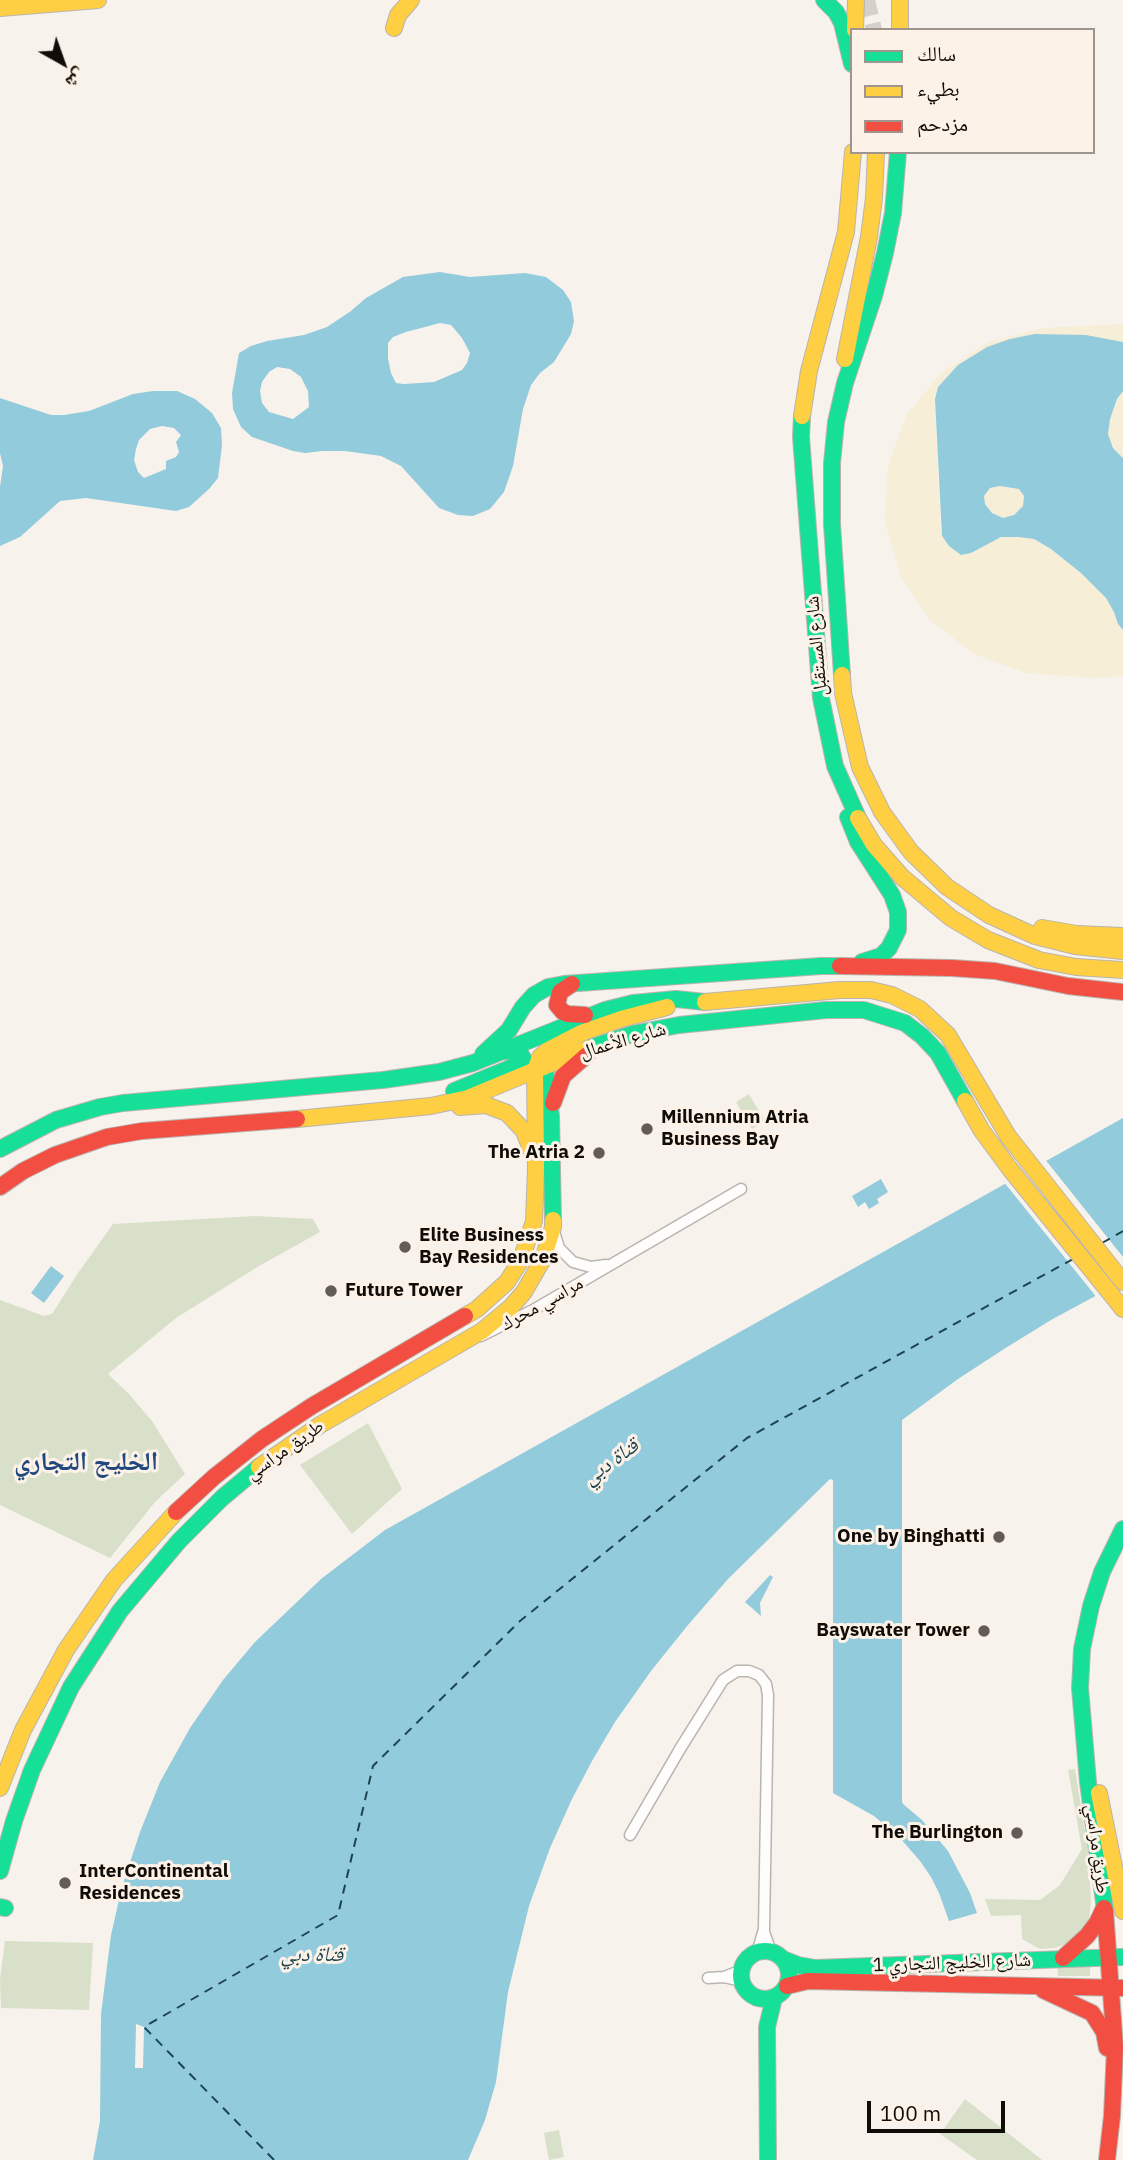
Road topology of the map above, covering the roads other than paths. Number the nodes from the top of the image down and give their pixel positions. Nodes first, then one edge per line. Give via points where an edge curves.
1 (98, 0) edge
2 (411, 0) edge
3 (824, 0) edge
4 (856, 0) edge
5 (897, 0) edge
6 (906, 0) edge
7 (0, 8) edge
8 (900, 24) edge
9 (394, 28) dead end
10 (855, 28) edge
11 (850, 56) edge
12 (853, 154) edge
13 (876, 154) edge
14 (898, 154) edge
15 (845, 383) junction
16 (842, 788) junction
17 (968, 902) junction
18 (1123, 936) edge
19 (1123, 951) edge
20 (1055, 964) junction
21 (844, 967) junction
22 (1123, 970) edge
23 (1123, 981) edge
24 (572, 984) junction
25 (1123, 992) edge
26 (704, 1002) junction
27 (591, 1015) junction
28 (614, 1039) junction
29 (525, 1043) junction
30 (502, 1051) junction
31 (540, 1065) junction
32 (458, 1068) junction
33 (362, 1114) junction
34 (551, 1116) junction
35 (308, 1118) junction
36 (0, 1149) edge
37 (536, 1168) junction
38 (0, 1187) edge
39 (741, 1189) dead end
40 (553, 1227) junction
41 (615, 1263) junction
42 (1123, 1282) edge
43 (1123, 1309) edge
44 (466, 1341) junction
45 (1123, 1529) edge
46 (1085, 1747) junction
47 (0, 1788) edge
48 (630, 1835) dead end
49 (0, 1871) edge
50 (1122, 1903) edge
51 (1104, 1908) junction
52 (770, 1955) junction
53 (1116, 1957) edge
54 (1063, 1958) junction
55 (742, 1975) junction
56 (708, 1978) dead end
57 (786, 1986) junction
58 (1034, 1987) junction
59 (1117, 1988) edge
60 (766, 1998) junction
61 (1114, 2091) junction
62 (768, 2160) edge
63 (1107, 2160) edge

1 - 7 street
2 - 9 street
3 - 11 street via 842,23
4 - 10 street
5 - 8 street
6 - 8 street
12 - 16 street, شارع المستقبل via 846,232 802,415 821,698 828,744
13 - 15 street via 872,218 847,348
14 - 15 street, شارع المستقبل via 886,253
15 - 17 street, شارع المستقبل via 834,442 831,504 844,693 853,743 870,790 896,833 929,871
16 - 20 street, شارع المستقبل via 874,845 934,906 988,940
16 - 21 street via 853,832 898,912 895,939 881,956
17 - 18 street via 1045,929
17 - 19 street, شارع المستقبل via 1035,936
20 - 22 street, شارع المستقبل
20 - 23 street via 1081,976
21 - 24 street via 769,968
21 - 25 street via 982,970
24 - 27 street via 558,996 560,1009
24 - 32 street via 534,995 502,1038
26 - 27 street, شارع الأعمال via 647,1001
26 - 31 street via 601,1026 548,1050
26 - 42 street, شارع الأعمال via 840,990 882,992 931,1018 955,1045 1008,1136
27 - 29 street, شارع الأعمال
28 - 31 street, شارع الأعمال
28 - 34 street via 569,1070 556,1092
28 - 43 street, شارع الأعمال via 679,1025 827,1010 864,1010 905,1023 938,1054 982,1131
29 - 30 street, شارع الأعمال
29 - 31 street
30 - 32 street, شارع الأعمال
30 - 35 street via 519,1052 520,1064 452,1091 358,1104
31 - 33 street, شارع الأعمال via 456,1101
31 - 34 street, طريق مراسي
31 - 37 street, طريق مراسي
32 - 36 street, شارع الأعمال via 383,1080 111,1105 56,1120
33 - 35 street, شارع الأعمال
33 - 37 street via 493,1106 508,1113 524,1131
34 - 40 street, طريق مراسي
35 - 38 street, شارع الأعمال via 107,1137 55,1155
37 - 47 street, طريق مراسي via 531,1234 507,1282 477,1309 262,1439 176,1512 82,1624 37,1701
39 - 41 street, مراسي محرك
40 - 41 street, مراسي محرك via 559,1248 573,1262 591,1267
40 - 44 street, طريق مراسي via 524,1292 498,1320
41 - 44 street, مراسي محرك via 506,1325
44 - 49 street, طريق مراسي via 404,1383 294,1441 222,1498 159,1564 71,1687 21,1798
45 - 46 street via 1102,1572 1085,1629 1080,1688
46 - 50 street, طريق مراسي
46 - 51 street, طريق مراسي
48 - 52 street via 723,1680 737,1671 759,1675 768,1696 764,1930
51 - 53 street, طريق مراسي
51 - 54 street via 1092,1930
52 - 54 street, شارع الخليج التجاري 1 via 815,1968
52 - 55 street via 747,1959
52 - 57 street via 789,1975
53 - 54 street, شارع الخليج التجاري 1
53 - 59 street, طريق مراسي
55 - 56 street
55 - 60 street via 747,1991
57 - 58 street, شارع الخليج التجاري 1 via 808,1980
57 - 60 street
58 - 59 street, شارع الخليج التجاري 1
58 - 61 street via 1078,2005 1098,2020 1107,2045 1107,2079
59 - 61 street, طريق مراسي
60 - 62 street
61 - 63 street, طريق مراسي

